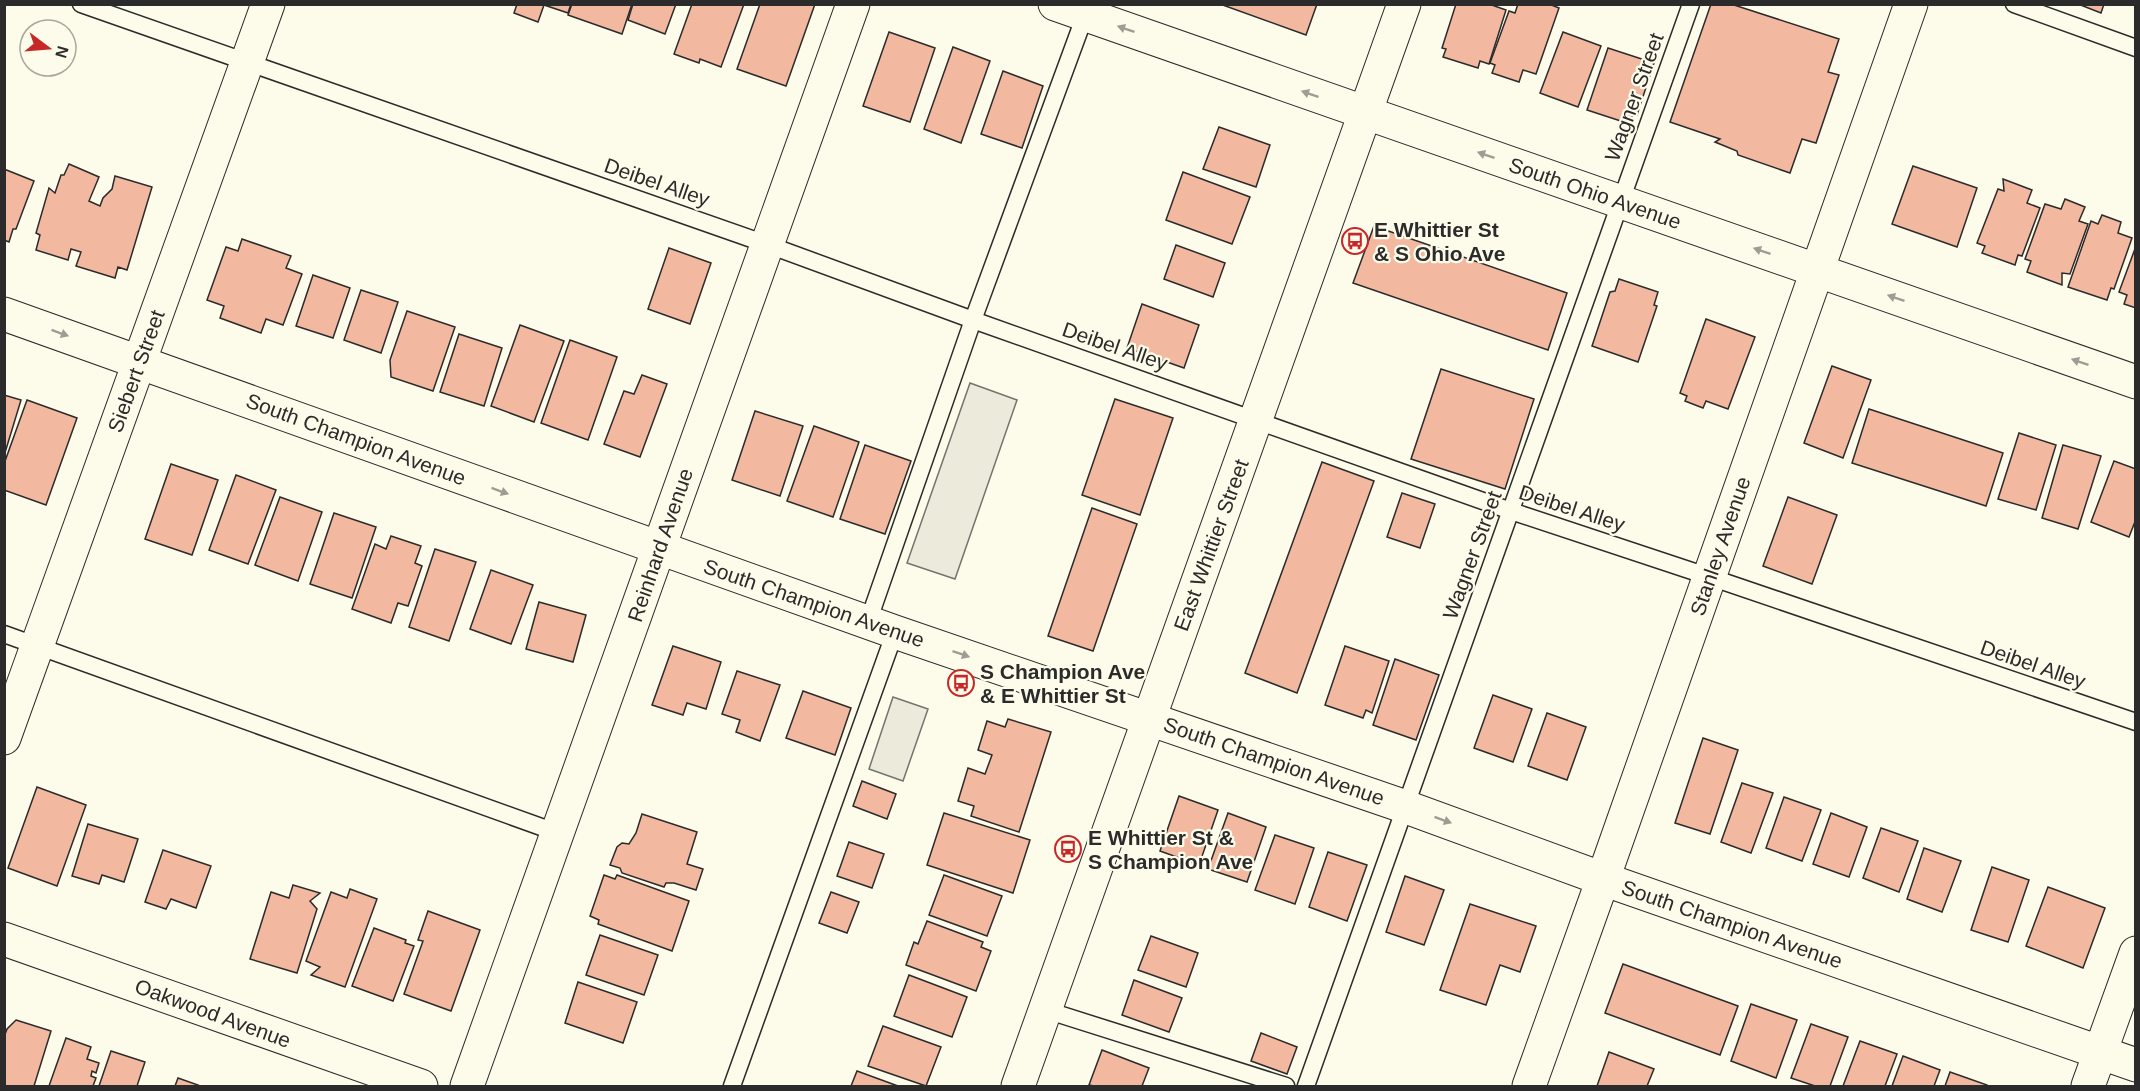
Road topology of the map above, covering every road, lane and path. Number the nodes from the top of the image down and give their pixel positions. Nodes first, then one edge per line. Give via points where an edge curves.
1 (81, 4) edge
2 (267, 4) edge
3 (853, 4) edge
4 (1055, 4) edge
5 (1404, 4) edge
6 (1690, 4) edge
7 (1911, 4) edge
8 (2014, 4) edge
9 (1087, 10) edge
10 (2136, 48) edge
11 (247, 63) junction
12 (1365, 113) junction
13 (1620, 202) junction
14 (766, 244) junction
15 (1817, 271) junction
16 (4, 314) edge
17 (973, 320) junction
18 (140, 362) junction
19 (2136, 382) edge
20 (1256, 420) junction
21 (1511, 511) junction
22 (659, 548) junction
23 (1710, 576) junction
24 (881, 627) junction
25 (4, 634) edge
26 (38, 645) junction
27 (1149, 718) junction
28 (2136, 723) edge
29 (4, 738) edge
30 (1406, 807) junction
31 (558, 833) junction
32 (1604, 879) junction
33 (4, 939) edge
34 (2136, 953) edge
35 (1046, 1010) junction
36 (2100, 1053) junction
37 (2136, 1065) edge
38 (421, 1086) edge
39 (467, 1086) edge
40 (732, 1086) edge
41 (1018, 1086) edge
42 (1286, 1086) edge
43 (1306, 1086) edge
44 (1529, 1086) edge
45 (2088, 1086) edge

1 - 11 lane, Deibel Alley
2 - 11 street, Siebert Street
3 - 14 street, Reinhard Avenue
4 - 9 street, South Ohio Avenue
5 - 12 street, East Whittier Street
6 - 13 lane, Wagner Street
7 - 15 street, Stanley Avenue
8 - 10 lane
12 -> 9 street, South Ohio Avenue
9 - 17 lane
11 - 14 lane, Deibel Alley
11 - 18 street, Siebert Street
13 -> 12 street, South Ohio Avenue
12 - 20 street, East Whittier Street
15 -> 13 street, South Ohio Avenue
13 - 21 lane, Wagner Street
14 - 17 lane, Deibel Alley
14 - 22 street, Reinhard Avenue
19 -> 15 street, South Ohio Avenue
15 - 23 street, Stanley Avenue
16 -> 18 street, South Champion Avenue
17 - 20 lane, Deibel Alley
17 - 24 lane
18 -> 22 street, South Champion Avenue
18 - 26 street, Siebert Street
20 - 21 lane, Deibel Alley
20 - 27 street, East Whittier Street
21 - 23 lane, Deibel Alley
21 - 30 lane, Wagner Street
22 - 24 street, South Champion Avenue
22 - 31 street, Reinhard Avenue
23 - 28 lane, Deibel Alley
23 - 32 street, Stanley Avenue
24 -> 27 street, South Champion Avenue
24 - 40 lane
25 - 26 lane
26 - 29 street, Siebert Street
26 - 31 lane
27 - 30 street, South Champion Avenue
27 - 35 street, East Whittier Street
30 -> 32 street, South Champion Avenue
30 - 43 lane, Wagner Street
31 - 39 street, Reinhard Avenue
32 - 36 street, South Champion Avenue
32 - 44 street, Stanley Avenue
33 - 38 street, Oakwood Avenue
34 - 36 street
35 - 41 street, East Whittier Street
35 - 42 lane
36 - 37 street, South Champion Avenue
36 - 45 street

